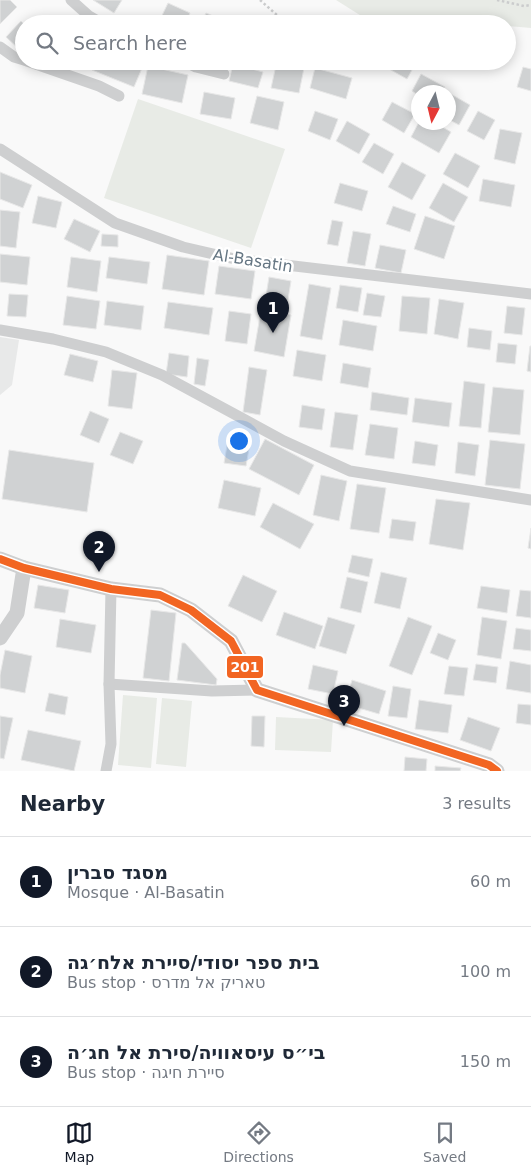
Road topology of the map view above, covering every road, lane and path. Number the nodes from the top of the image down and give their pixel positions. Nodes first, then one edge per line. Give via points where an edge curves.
1 (71, 0) edge
2 (260, 0) edge
3 (497, 0) edge
4 (531, 5) edge
5 (88, 15) edge
6 (277, 15) edge
7 (0, 47) edge
8 (15, 57) edge
9 (52, 70) edge
10 (212, 70) edge
11 (224, 74) dead end
12 (119, 96) dead end
13 (0, 149) edge
14 (531, 294) edge
15 (0, 330) edge
16 (531, 500) edge
17 (0, 559) edge
18 (24, 568) junction
19 (112, 590) junction
20 (0, 638) edge
21 (109, 684) junction
22 (257, 690) junction
23 (106, 771) edge
24 (497, 771) edge

1 - 5 street
2 - 6 path
3 - 4 path
7 - 8 street
9 - 12 street
10 - 11 street
13 - 14 street, Al-Basatin via 115,223 183,247 235,259
15 - 16 street via 53,339 122,358 162,375 284,441 350,472
17 - 18 street
18 - 19 street
18 - 20 street via 17,613
19 - 21 street
19 - 22 street via 160,595 191,610 231,641
21 - 22 street via 212,691
21 - 23 street via 111,744
22 - 24 street via 489,765

